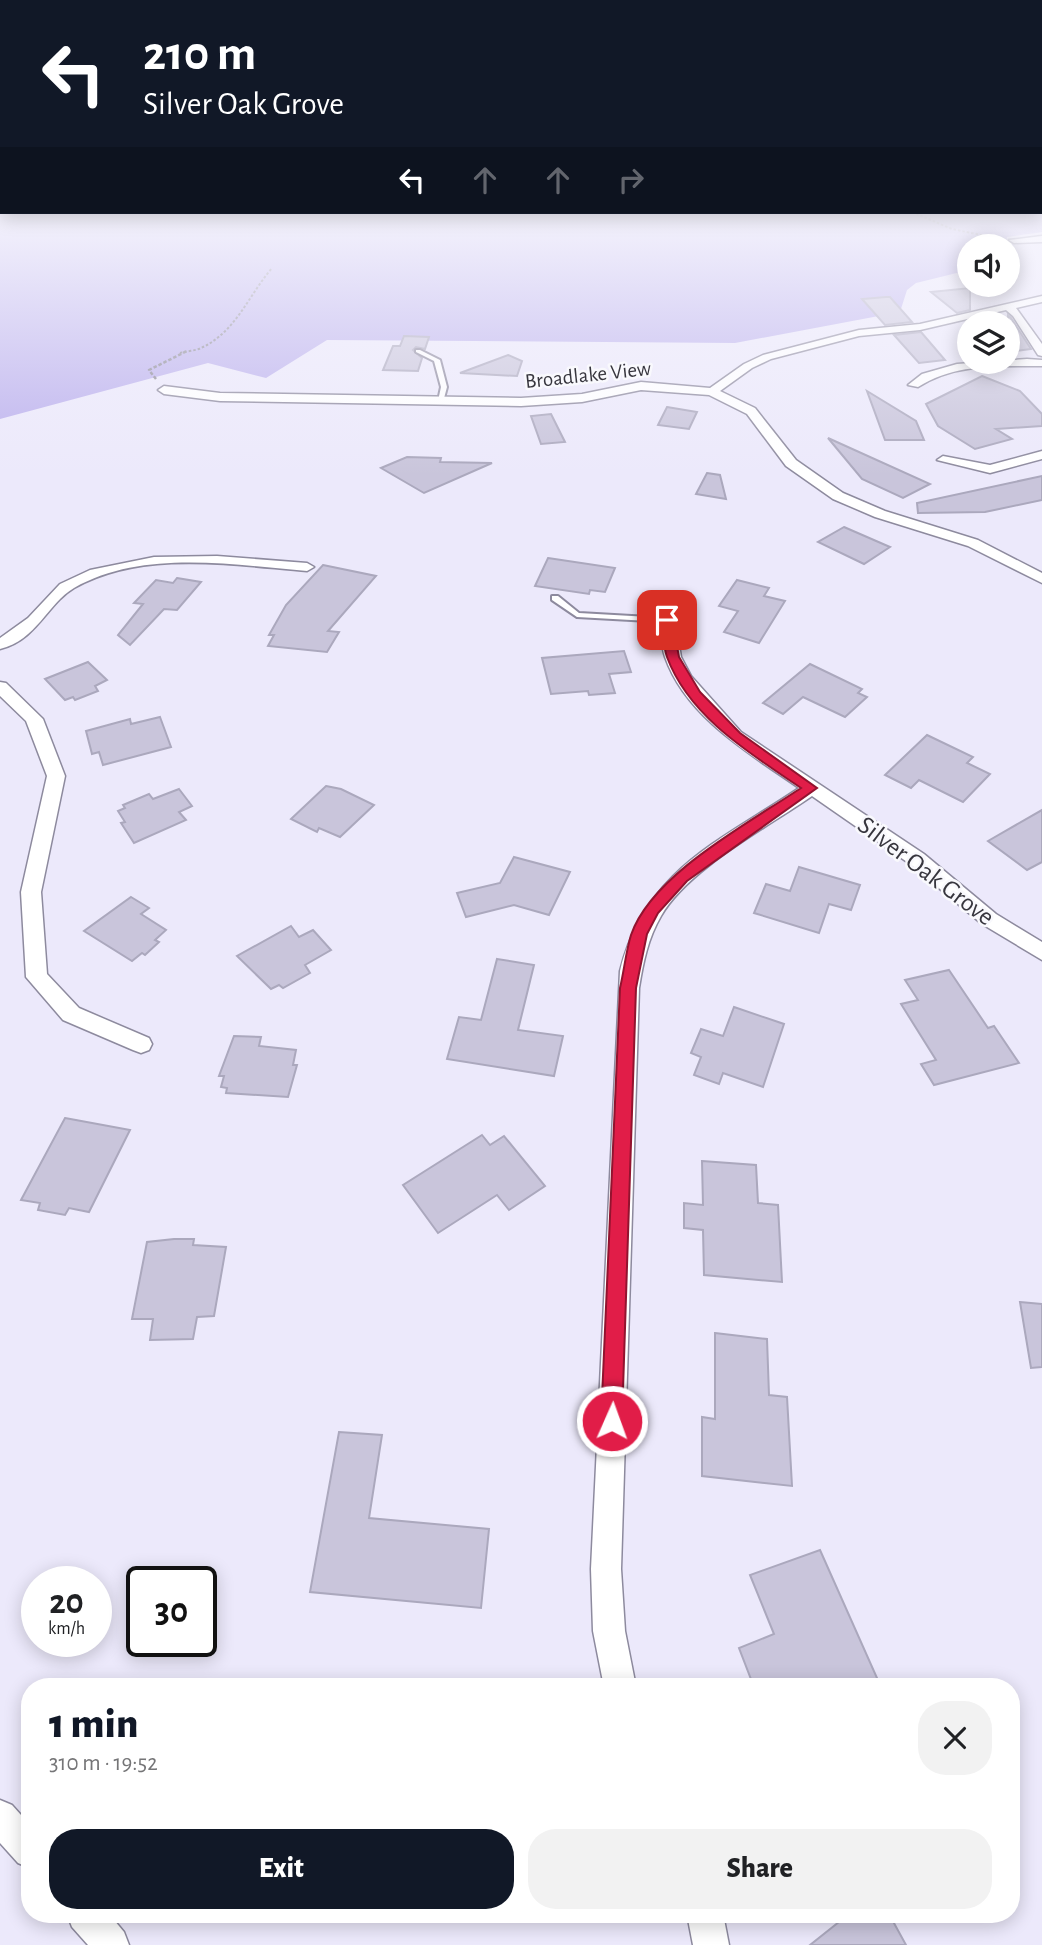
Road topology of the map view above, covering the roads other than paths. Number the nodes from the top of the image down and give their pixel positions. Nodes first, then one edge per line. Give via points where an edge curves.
1 (1042, 299) edge
2 (1008, 307) junction
3 (991, 311) edge
4 (957, 319) edge
5 (1020, 336) edge
6 (1039, 348) edge
7 (418, 351) dead end
8 (1042, 363) edge
9 (914, 385) dead end
10 (164, 390) road end
11 (712, 392) junction
12 (442, 401) junction
13 (1042, 455) edge
14 (943, 460) dead end
15 (307, 567) dead end
16 (1042, 579) edge
17 (555, 598) dead end
18 (667, 620) joint
19 (0, 644) edge
20 (0, 687) edge
21 (811, 788) junction
22 (1042, 952) edge
23 (141, 1044) dead end
24 (618, 1678) edge
25 (0, 1817) edge
26 (21, 1842) edge
27 (93, 1923) edge
28 (707, 1923) edge
29 (111, 1945) edge
30 (711, 1945) edge

1 - 2 street
2 - 3 street
2 - 6 street
4 - 11 street via 859,333 767,357
5 - 6 street
7 - 12 lane via 437,360 444,387
8 - 9 street via 996,363 928,373
10 - 12 street, Broadlake View via 220,397
11 - 12 street, Broadlake View via 641,386 541,402
11 - 16 street, Broadlake View via 751,411 791,463 838,496 973,543
13 - 14 street via 990,469
15 - 19 street via 192,560 128,565 87,575 64,587 23,631
17 - 18 lane via 577,615
18 - 21 street, Silver Oak Grove via 673,657 695,694 735,736
20 - 23 street via 34,719 56,776 31,892 37,977 71,1014
21 - 22 street, Silver Oak Grove via 917,859 989,919
21 - 24 street via 664,893 639,934 632,960 606,1569
25 - 26 street
27 - 29 street
28 - 30 street

